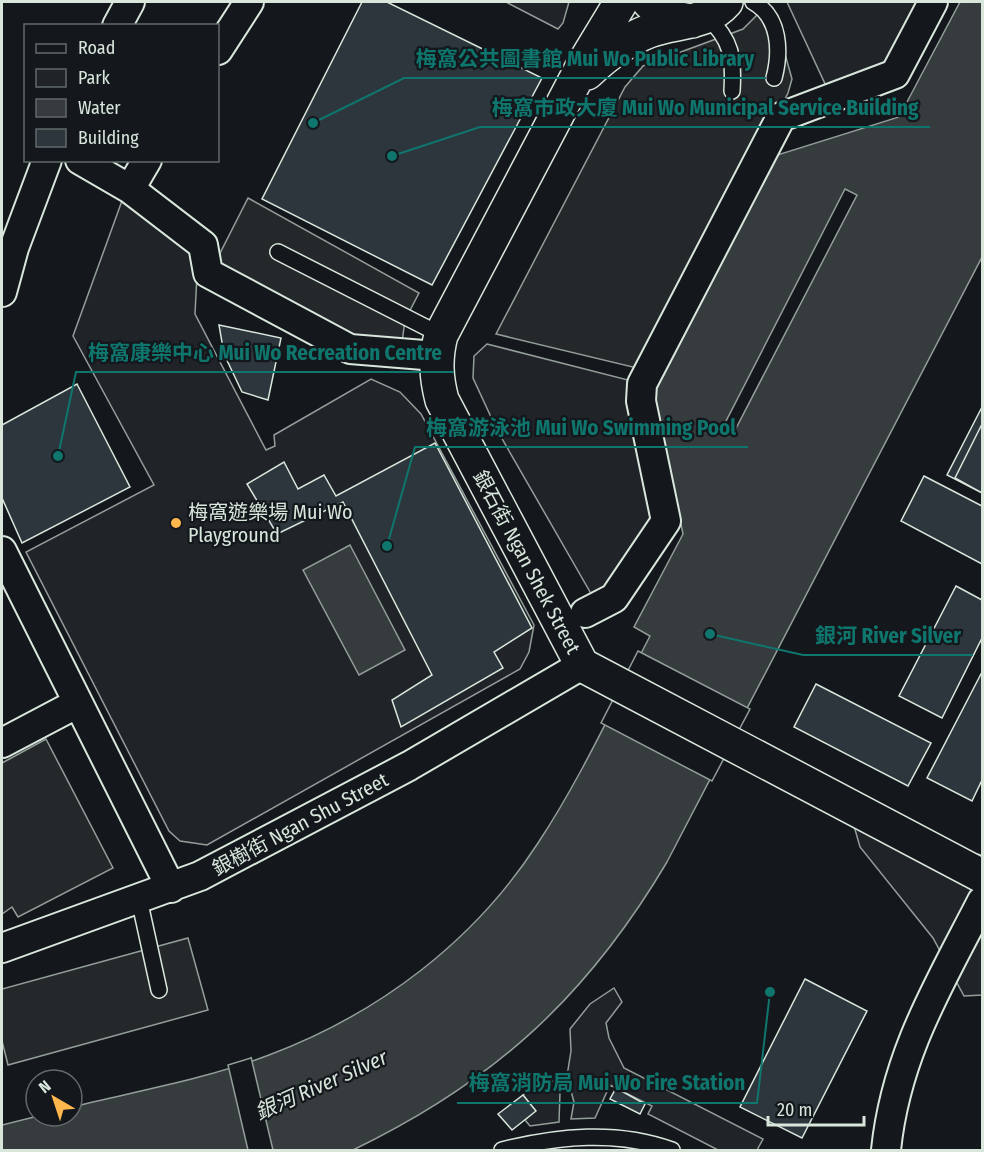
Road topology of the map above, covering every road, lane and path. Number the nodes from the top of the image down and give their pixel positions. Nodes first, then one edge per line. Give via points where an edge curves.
1 (130, 2) edge
2 (249, 2) edge
3 (621, 2) edge
4 (649, 2) edge
5 (753, 2) edge
6 (933, 2) edge
7 (708, 13) edge
8 (118, 24) edge
9 (219, 48) edge
10 (774, 78) dead end
11 (574, 84) junction
12 (732, 91) dead end
13 (46, 162) edge
14 (83, 162) edge
15 (146, 162) edge
16 (130, 189) junction
17 (278, 252) dead end
18 (2, 292) edge
19 (438, 346) junction
20 (2, 551) edge
21 (585, 613) dead end
22 (594, 672) junction
23 (78, 702) junction
24 (2, 743) edge
25 (982, 876) edge
26 (171, 888) junction
27 (139, 899) junction
28 (982, 901) edge
29 (2, 948) edge
30 (159, 990) dead end
31 (502, 1150) edge
32 (672, 1150) edge
33 (886, 1150) edge

1 - 8 street
2 - 9 street
3 - 11 street
4 - 7 street via 677,20
5 - 10 lane via 768,16 775,30 779,46
6 - 21 street via 895,75 781,117 642,384 641,402 666,521 614,598
7 - 11 street via 648,31 608,53
7 - 12 lane via 726,36 732,63
11 - 19 street
13 - 18 street
14 - 16 street
15 - 16 street
16 - 19 street via 203,245 208,273 350,349
17 - 19 lane
19 - 22 street, 銀石街 Ngan Shek Street via 435,376 442,400
20 - 23 street
22 - 25 street
22 - 26 street, 銀樹街 Ngan Shu Street
23 - 24 street
23 - 26 street
26 - 27 street, 銀樹街 Ngan Shu Street
27 - 29 street, 銀樹街 Ngan Shu Street
27 - 30 lane
28 - 33 street via 923,1016 902,1068
31 - 32 lane via 572,1137 629,1140

